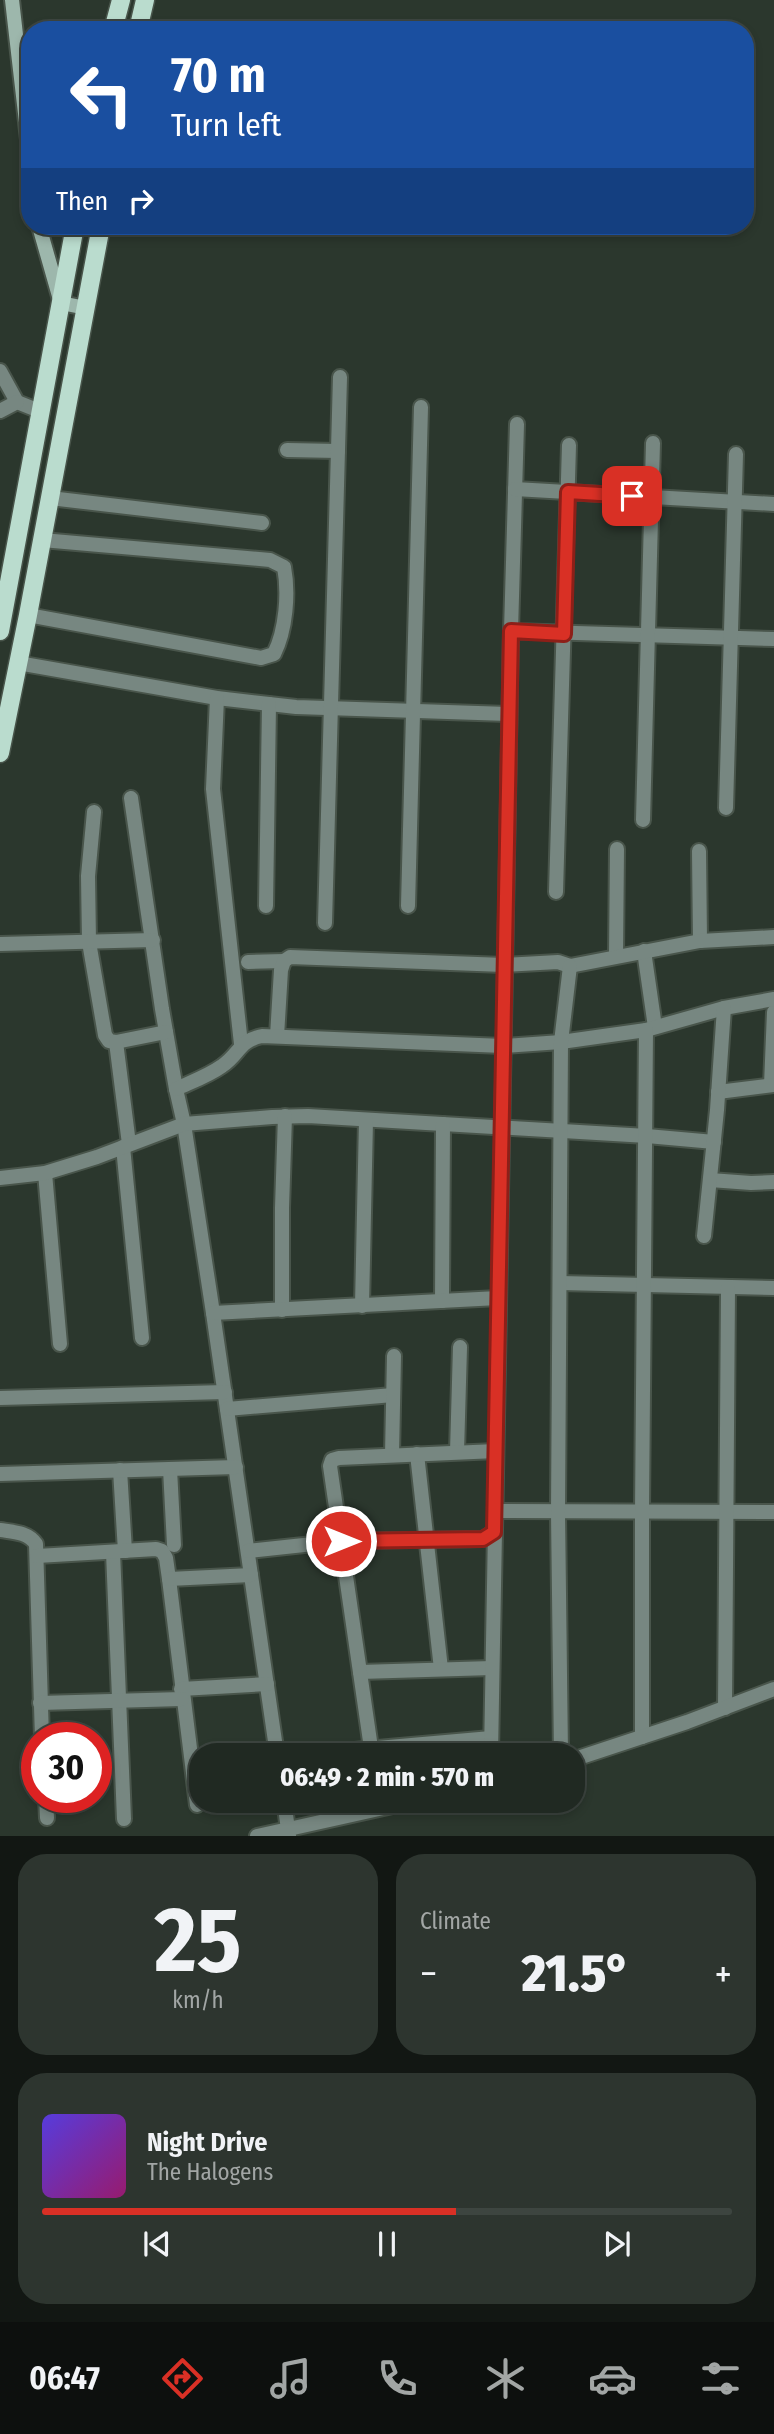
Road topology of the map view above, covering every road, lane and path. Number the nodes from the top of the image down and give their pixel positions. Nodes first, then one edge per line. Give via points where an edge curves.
1 (12, 0) edge
2 (121, 0) edge
3 (145, 0) edge
4 (115, 21) edge
5 (140, 21) edge
6 (21, 78) edge
7 (42, 235) edge
8 (73, 235) edge
9 (99, 235) edge
10 (61, 303) junction
11 (86, 308) junction
12 (0, 371) edge
13 (340, 377) dead end
14 (17, 402) junction
15 (421, 407) dead end
16 (0, 411) edge
17 (42, 412) junction
18 (517, 424) dead end
19 (653, 443) dead end
20 (569, 445) dead end
21 (287, 450) dead end
22 (338, 451) junction
23 (736, 454) dead end
24 (515, 489) junction
25 (568, 492) junction
26 (50, 498) junction
27 (653, 498) junction
28 (736, 502) junction
29 (774, 504) edge
30 (262, 523) dead end
31 (42, 540) junction
32 (28, 615) junction
33 (0, 631) edge
34 (511, 631) junction
35 (564, 634) junction
36 (647, 636) junction
37 (732, 638) junction
38 (774, 639) edge
39 (18, 663) junction
40 (217, 698) junction
41 (269, 704) junction
42 (329, 709) junction
43 (414, 711) junction
44 (508, 714) junction
45 (0, 753) edge
46 (131, 798) dead end
47 (726, 808) dead end
48 (94, 812) dead end
49 (643, 820) dead end
50 (617, 849) dead end
51 (699, 851) dead end
52 (556, 892) dead end
53 (266, 906) dead end
54 (408, 906) dead end
55 (325, 923) dead end
56 (774, 937) edge
57 (153, 940) junction
58 (700, 941) junction
59 (89, 942) junction
60 (0, 944) edge
61 (644, 951) junction
62 (616, 956) junction
63 (284, 961) junction
64 (248, 962) dead end
65 (504, 965) junction
66 (570, 966) junction
67 (774, 999) edge
68 (724, 1008) junction
69 (774, 1012) edge
70 (651, 1029) junction
71 (166, 1032) junction
72 (277, 1036) junction
73 (116, 1042) junction
74 (561, 1042) junction
75 (241, 1044) junction
76 (503, 1046) junction
77 (773, 1085) edge
78 (176, 1089) junction
79 (718, 1092) junction
80 (285, 1116) junction
81 (366, 1120) junction
82 (184, 1124) junction
83 (443, 1124) junction
84 (501, 1127) junction
85 (560, 1130) junction
86 (647, 1136) junction
87 (714, 1142) junction
88 (126, 1145) junction
89 (46, 1172) junction
90 (0, 1178) edge
91 (710, 1180) junction
92 (774, 1182) edge
93 (704, 1236) dead end
94 (560, 1283) junction
95 (643, 1286) junction
96 (727, 1288) junction
97 (774, 1288) edge
98 (498, 1298) junction
99 (442, 1301) junction
100 (362, 1306) junction
101 (282, 1310) junction
102 (214, 1313) junction
103 (142, 1338) dead end
104 (60, 1344) dead end
105 (460, 1348) dead end
106 (394, 1356) dead end
107 (225, 1392) junction
108 (394, 1395) junction
109 (0, 1398) edge
110 (227, 1409) junction
111 (496, 1451) junction
112 (457, 1452) junction
113 (416, 1454) junction
114 (393, 1455) junction
115 (236, 1466) junction
116 (170, 1469) junction
117 (120, 1470) junction
118 (0, 1474) edge
119 (495, 1511) junction
120 (724, 1511) junction
121 (642, 1512) junction
122 (774, 1512) edge
123 (558, 1513) junction
124 (0, 1530) edge
125 (494, 1532) junction
126 (341, 1541) junction
127 (425, 1541) junction
128 (174, 1545) dead end
129 (248, 1550) junction
130 (119, 1552) junction
131 (37, 1556) junction
132 (251, 1575) junction
133 (169, 1579) junction
134 (492, 1668) junction
135 (441, 1669) junction
136 (360, 1672) junction
137 (267, 1684) junction
138 (774, 1689) edge
139 (182, 1694) junction
140 (118, 1701) junction
141 (40, 1703) junction
142 (725, 1708) junction
143 (41, 1722) edge
144 (642, 1737) junction
145 (491, 1738) junction
146 (191, 1743) edge
147 (275, 1743) edge
148 (370, 1743) edge
149 (431, 1743) edge
150 (491, 1743) edge
151 (561, 1743) edge
152 (585, 1756) edge
153 (47, 1813) edge
154 (286, 1813) edge
155 (366, 1813) edge
156 (47, 1818) dead end
157 (124, 1819) dead end
158 (289, 1832) edge
159 (257, 1836) edge

1 - 6 street
2 - 4 main road
3 - 5 main road
7 - 10 street
8 - 10 main road
9 - 11 main road
10 - 11 street
10 - 17 main road
11 - 26 main road
12 - 14 street
13 - 22 street
14 - 16 street
14 - 17 street
15 - 43 street
17 - 33 main road
18 - 24 street
19 - 27 street
20 - 25 street
21 - 22 street
22 - 42 street
23 - 28 street
24 - 25 street
24 - 34 street
25 - 27 street
25 - 35 street
26 - 30 street
26 - 31 main road
27 - 28 street
27 - 36 street
28 - 29 street
28 - 37 street
31 - 32 main road
31 - 32 street via 270,561 284,567 287,582 280,641 274,654 261,658
32 - 39 main road
34 - 35 street
34 - 44 street
35 - 36 street
35 - 52 street
36 - 37 street
36 - 49 street
37 - 38 street
37 - 47 street
39 - 40 street
39 - 45 main road
40 - 41 street
40 - 75 street via 214,789
41 - 42 street
41 - 53 street
42 - 43 street
42 - 55 street
43 - 44 street
43 - 54 street
44 - 65 street
46 - 57 street
48 - 59 street
50 - 62 street
51 - 58 street
56 - 58 street
57 - 59 street
57 - 71 street
58 - 61 street
59 - 60 street
59 - 73 street via 105,1035
61 - 62 street
61 - 70 street
62 - 66 street
63 - 64 street
63 - 65 street via 290,957
63 - 72 street
65 - 66 street via 558,962
65 - 76 street
66 - 74 street
67 - 68 street
68 - 70 street
68 - 79 street
69 - 77 street
70 - 74 street
70 - 86 street
71 - 73 street
71 - 78 street
72 - 75 street via 249,1038
72 - 76 street
73 - 88 street
74 - 76 street
74 - 85 street
75 - 78 street via 225,1064
76 - 84 street
77 - 79 street
78 - 82 street
79 - 87 street
80 - 81 street
80 - 82 street
80 - 101 street
81 - 83 street
81 - 100 street
82 - 88 street
82 - 102 street
83 - 84 street
83 - 99 street
84 - 85 street
84 - 98 street
85 - 86 street
85 - 94 street
86 - 87 street
86 - 95 street
87 - 91 street
88 - 89 street
88 - 103 street
89 - 90 street
89 - 104 street
91 - 92 street
91 - 93 street
94 - 95 street
94 - 123 street
95 - 96 street
95 - 121 street
96 - 97 street
96 - 120 street
98 - 99 street
98 - 111 street
99 - 100 street
100 - 101 street
101 - 102 street
102 - 107 street
105 - 112 street
106 - 108 street
107 - 109 street
107 - 110 street
108 - 110 street
108 - 114 street
110 - 115 street
111 - 112 street
111 - 119 street
112 - 113 street
113 - 114 street
113 - 127 street
114 - 126 street via 332,1460
115 - 116 street
115 - 129 street
116 - 117 street
116 - 128 street
117 - 118 street
117 - 130 street
119 - 123 street
119 - 125 street
120 - 121 street
120 - 122 street
120 - 142 street
121 - 123 street
121 - 144 street
123 - 151 street
124 - 131 street via 32,1537
125 - 127 street via 483,1539
125 - 134 street
126 - 127 street
126 - 129 street
126 - 136 street
127 - 135 street
129 - 132 street
130 - 131 street
130 - 133 street via 162,1551
130 - 140 street
131 - 141 street
132 - 133 street
132 - 137 street
133 - 139 street
134 - 135 street
134 - 145 street
135 - 136 street
136 - 148 street
137 - 139 street
137 - 147 street
138 - 142 street
139 - 140 street
139 - 146 street
140 - 141 street
140 - 157 street
141 - 143 street
142 - 144 street
144 - 152 street
145 - 149 street
145 - 150 street
153 - 156 street
154 - 158 street
155 - 158 street
158 - 159 street

